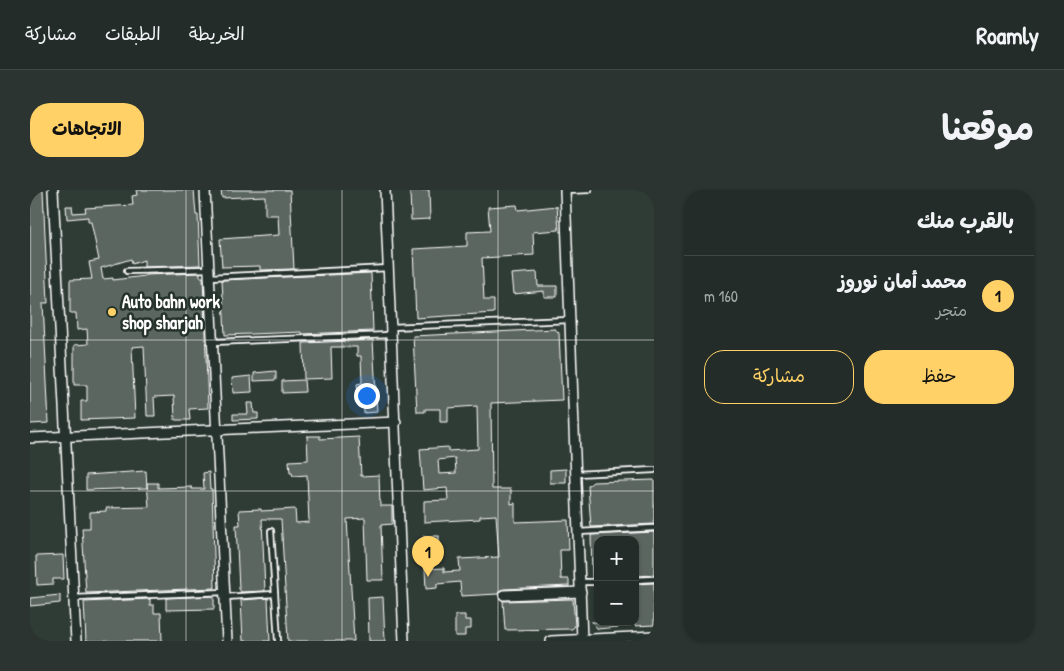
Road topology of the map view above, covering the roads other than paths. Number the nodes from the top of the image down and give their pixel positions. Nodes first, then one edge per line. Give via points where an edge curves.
1 (53, 190) edge
2 (206, 190) edge
3 (385, 190) edge
4 (589, 190) edge
5 (565, 191) edge
6 (389, 268) junction
7 (127, 271) dead end
8 (210, 273) junction
9 (570, 320) junction
10 (392, 331) junction
11 (213, 342) junction
12 (396, 422) junction
13 (217, 430) junction
14 (66, 436) junction
15 (30, 438) edge
16 (654, 470) edge
17 (576, 474) junction
18 (654, 528) edge
19 (271, 531) dead end
20 (578, 532) junction
21 (654, 579) edge
22 (639, 580) edge
23 (580, 582) junction
24 (594, 582) edge
25 (581, 592) junction
26 (275, 594) junction
27 (225, 595) junction
28 (504, 595) dead end
29 (74, 598) junction
30 (654, 636) edge
31 (582, 640) junction
32 (76, 641) edge
33 (227, 641) edge
34 (278, 641) edge
35 (404, 641) edge
36 (551, 641) edge

1 - 14 street
2 - 8 street
3 - 6 street
4 - 5 lane
5 - 9 street
6 - 8 lane
6 - 10 street
7 - 8 lane
8 - 11 street
9 - 10 lane
9 - 17 street
10 - 11 lane
10 - 12 street
11 - 13 street
12 - 13 street
12 - 35 street
13 - 14 street
13 - 27 street
14 - 15 street
14 - 29 street
16 - 17 lane
17 - 20 street
18 - 20 lane
19 - 26 lane
20 - 23 street
21 - 22 lane
23 - 24 lane
23 - 25 street
25 - 28 street
25 - 31 street
26 - 27 lane
26 - 34 lane
27 - 29 lane
27 - 33 street
29 - 32 street
30 - 31 street
31 - 36 street

